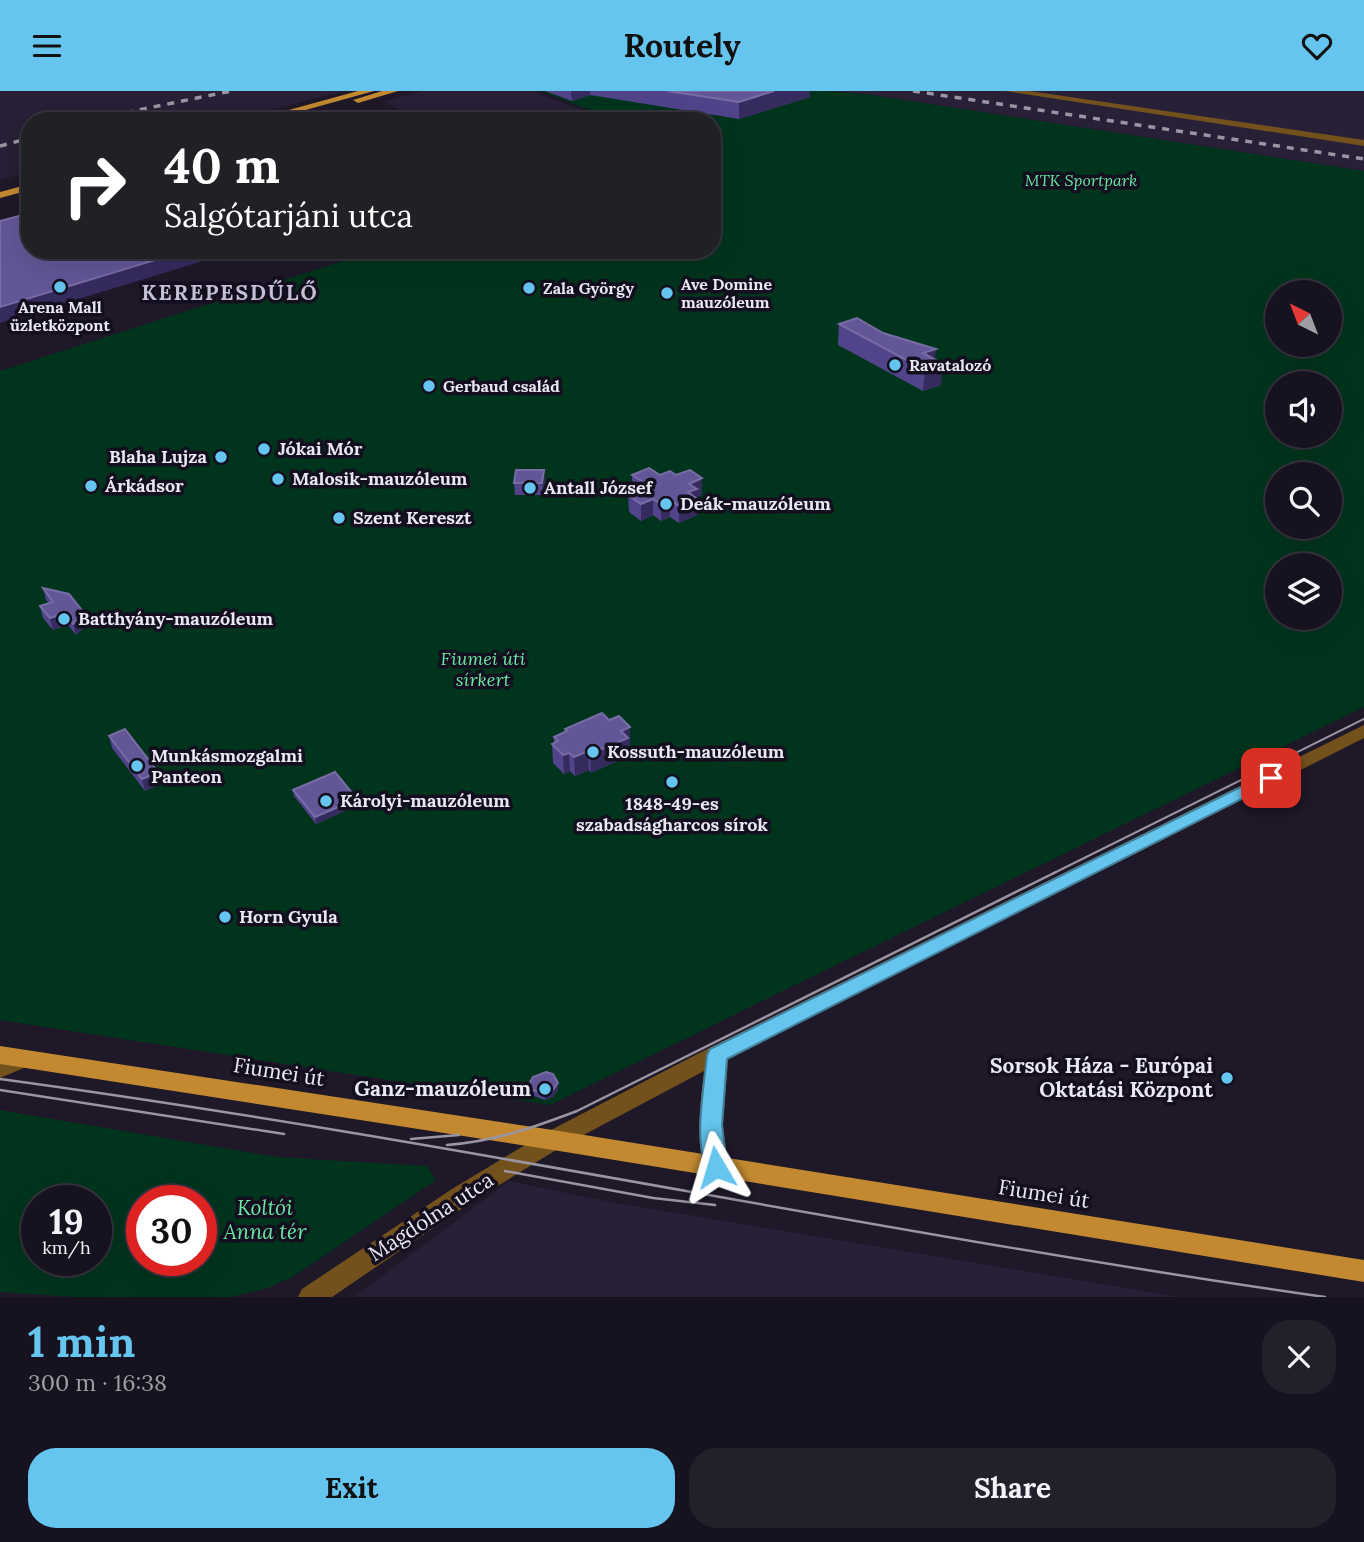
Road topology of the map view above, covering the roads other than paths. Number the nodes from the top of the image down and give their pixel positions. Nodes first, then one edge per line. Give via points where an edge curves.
1 (369, 91) edge
2 (393, 91) edge
3 (1010, 91) edge
4 (288, 112) edge
5 (314, 112) edge
6 (1364, 143) edge
7 (21, 181) edge
8 (0, 187) edge
9 (21, 189) edge
10 (0, 195) edge
11 (1364, 731) edge
12 (717, 1055) junction
13 (11, 1057) edge
14 (0, 1069) edge
15 (554, 1140) junction
16 (716, 1167) junction
17 (1364, 1271) edge
18 (311, 1297) edge

1 - 4 main road
2 - 5 main road
3 - 6 street
7 - 8 main road
9 - 10 main road
11 - 12 street, Magdolna utca
12 - 15 street, Magdolna utca
12 - 16 street via 711,1125
13 - 14 street
13 - 15 main road, Fiumei út
15 - 16 main road, Fiumei út
15 - 18 street, Magdolna utca via 470,1190
16 - 17 main road, Fiumei út

